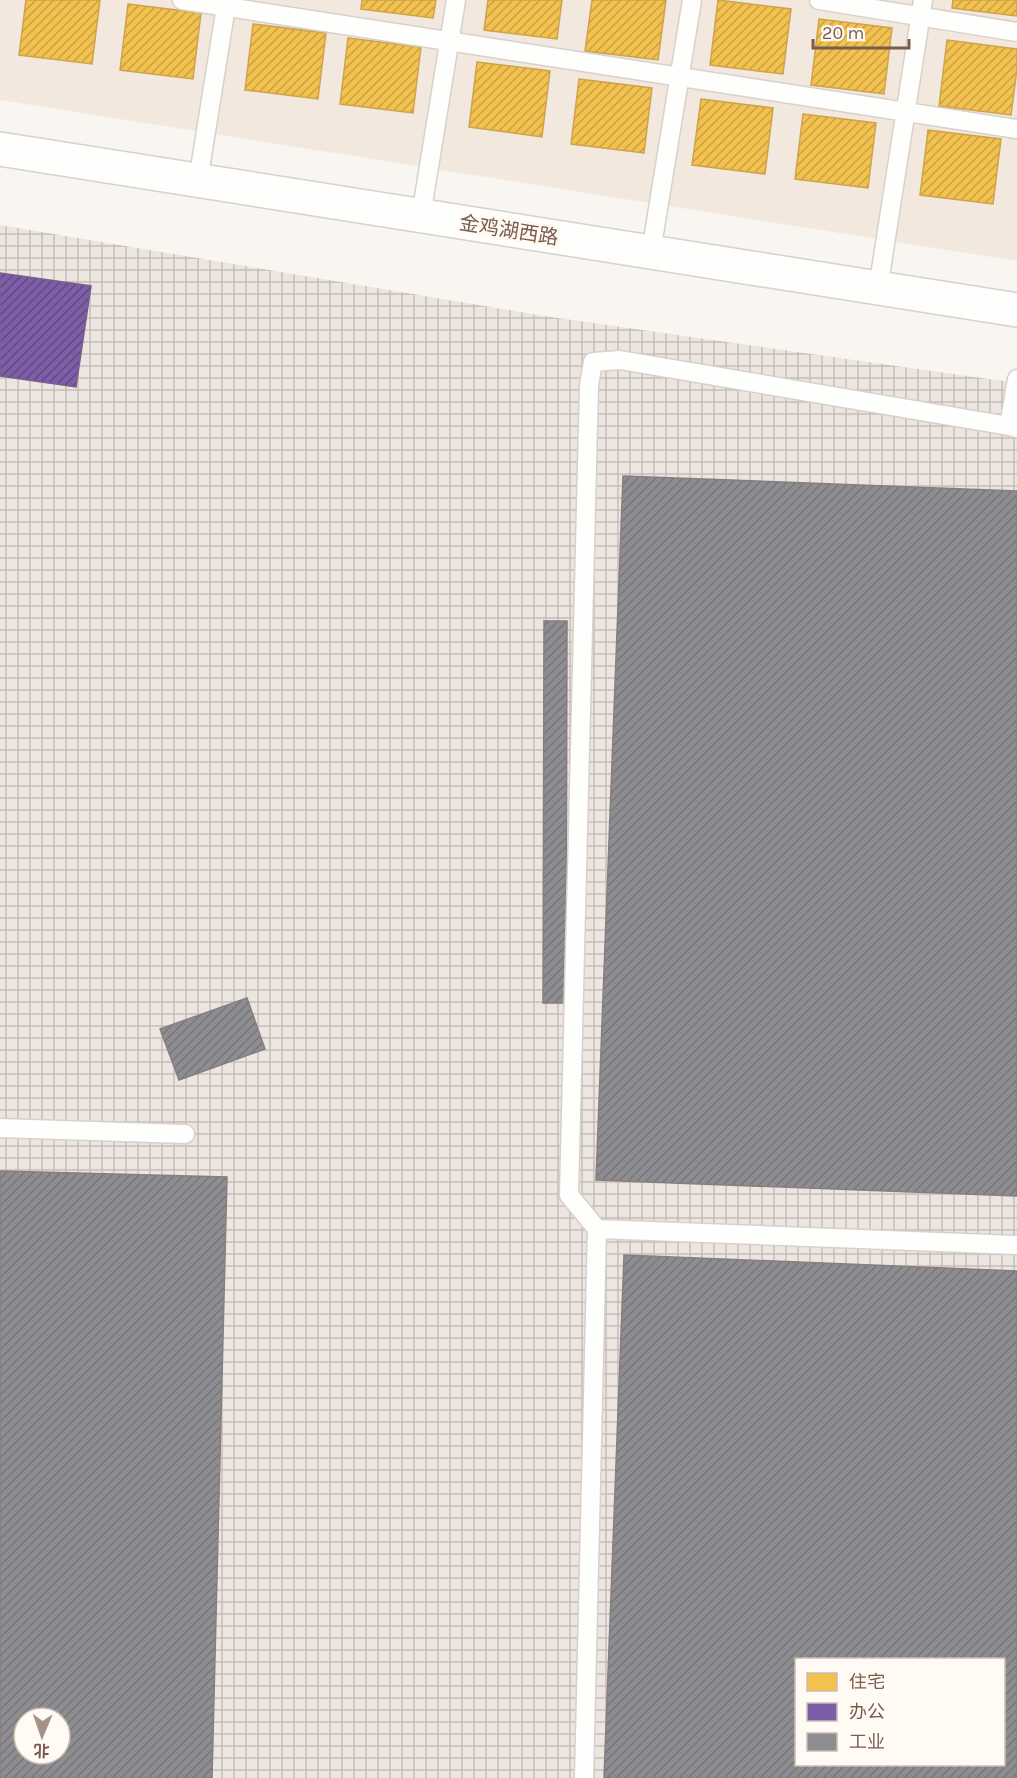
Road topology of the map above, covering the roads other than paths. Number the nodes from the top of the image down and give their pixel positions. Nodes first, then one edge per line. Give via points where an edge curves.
1 (182, 0) edge
2 (456, 0) edge
3 (692, 0) edge
4 (819, 0) edge
5 (226, 3) edge
6 (922, 8) edge
7 (1017, 32) edge
8 (449, 41) junction
9 (679, 77) junction
10 (905, 112) junction
11 (1017, 129) edge
12 (0, 149) edge
13 (198, 181) junction
14 (421, 216) junction
15 (651, 252) junction
16 (878, 289) junction
17 (1017, 310) edge
18 (1017, 379) edge
19 (1013, 427) edge
20 (0, 1128) edge
21 (185, 1134) dead end
22 (597, 1229) junction
23 (1017, 1245) edge
24 (584, 1778) edge

1 - 5 lane
2 - 8 lane
3 - 9 lane
4 - 6 lane
5 - 8 lane
5 - 13 lane
6 - 7 lane
6 - 10 lane
8 - 9 lane
8 - 14 lane
9 - 10 lane
9 - 15 lane
10 - 11 lane
10 - 16 lane
12 - 13 street, 金鸡湖西路
13 - 14 street, 金鸡湖西路
14 - 15 street, 金鸡湖西路
15 - 16 street, 金鸡湖西路
16 - 17 street, 金鸡湖西路
18 - 19 lane
19 - 22 lane via 620,360 593,362 589,385 568,1195
20 - 21 lane
22 - 23 lane
22 - 24 lane

